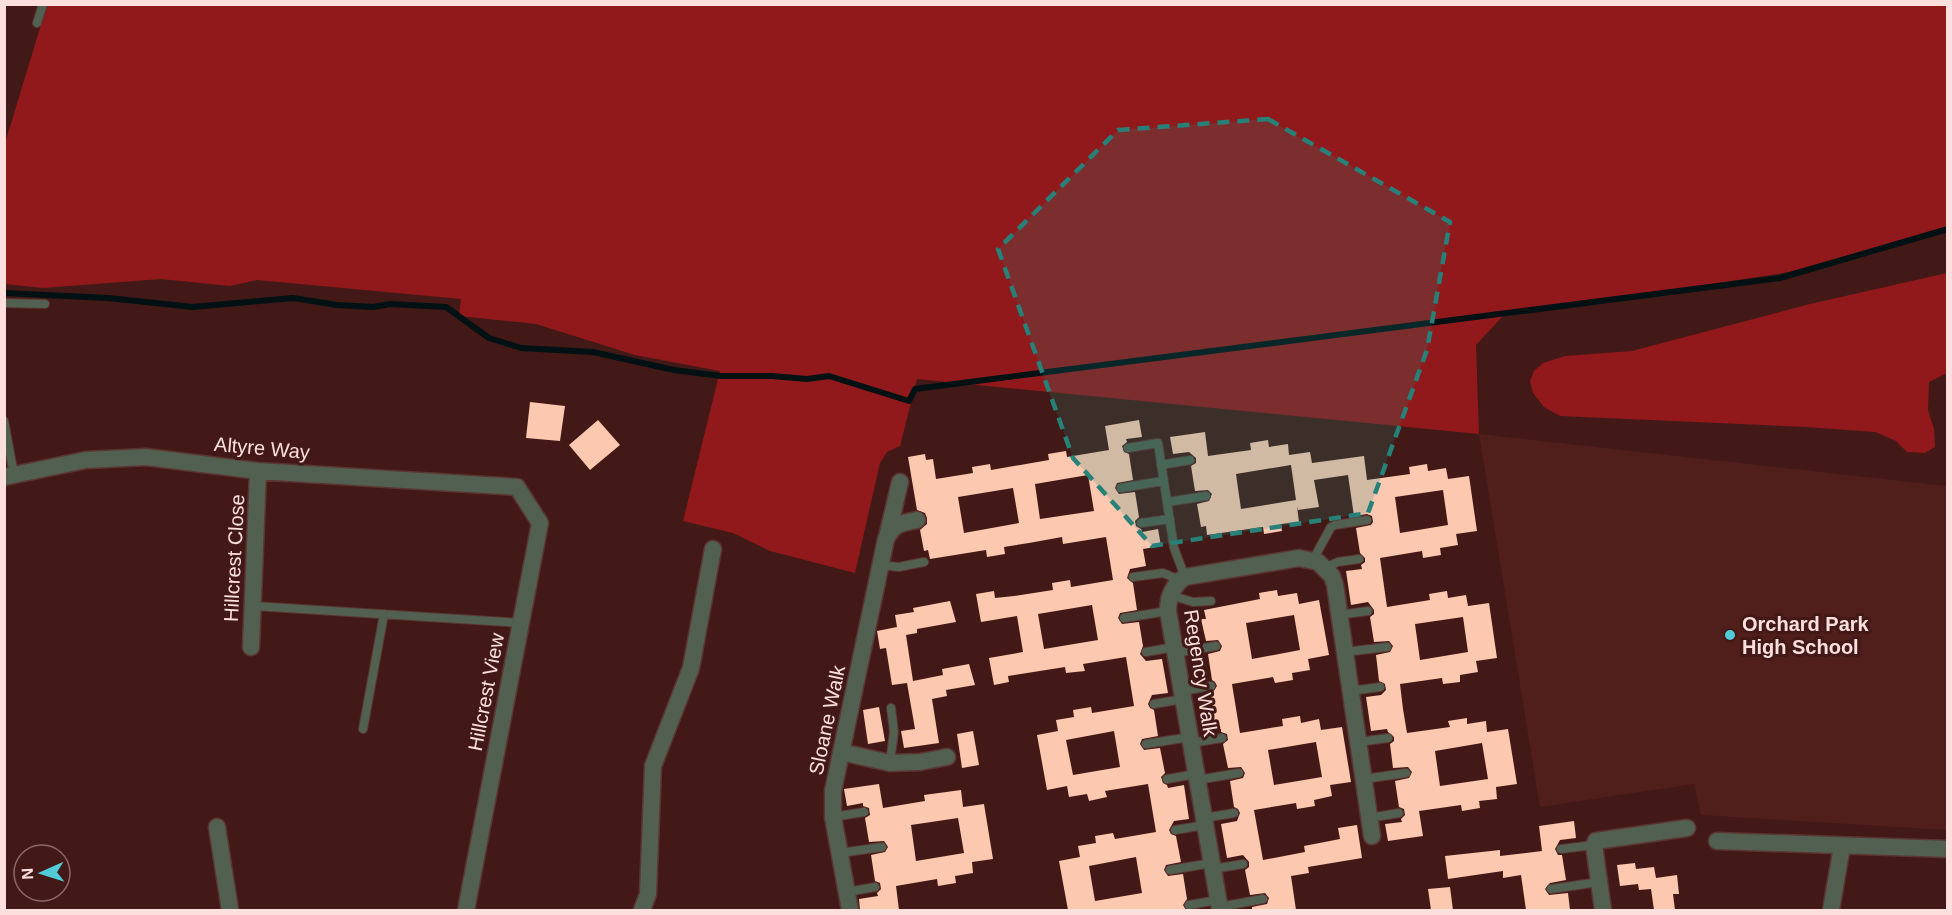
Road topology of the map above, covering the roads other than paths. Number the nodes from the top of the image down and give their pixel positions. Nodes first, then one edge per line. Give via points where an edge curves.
1 (43, 4) edge
2 (37, 23) dead end
3 (4, 303) edge
4 (45, 304) dead end
5 (4, 421) edge
6 (1128, 448) dead end
7 (1190, 460) dead end
8 (1161, 465) junction
9 (258, 471) junction
10 (9, 476) edge
11 (1163, 481) junction
12 (900, 482) dead end
13 (517, 487) joint
14 (1121, 488) dead end
15 (1206, 496) dead end
16 (1167, 502) junction
17 (1170, 519) junction
18 (917, 520) dead end
19 (1366, 520) dead end
20 (1141, 523) dead end
21 (886, 539) junction
22 (713, 549) dead end
23 (1359, 559) dead end
24 (924, 562) dead end
25 (1319, 564) junction
26 (880, 565) junction
27 (1133, 577) dead end
28 (1183, 579) junction
29 (1211, 601) dead end
30 (1169, 603) junction
31 (253, 606) junction
32 (1368, 611) dead end
33 (384, 614) junction
34 (1340, 615) junction
35 (1124, 618) dead end
36 (521, 623) junction
37 (1216, 646) dead end
38 (1387, 646) dead end
39 (250, 647) dead end
40 (1174, 650) junction
41 (1146, 652) dead end
42 (1345, 652) junction
43 (1211, 686) dead end
44 (1380, 687) dead end
45 (1350, 691) junction
46 (1182, 695) junction
47 (1154, 704) dead end
48 (891, 708) dead end
49 (363, 729) dead end
50 (1222, 738) dead end
51 (1388, 738) dead end
52 (1190, 740) junction
53 (1358, 742) junction
54 (1146, 744) dead end
55 (841, 752) junction
56 (947, 758) dead end
57 (890, 763) junction
58 (1239, 773) dead end
59 (1406, 773) dead end
60 (1197, 777) junction
61 (1167, 779) dead end
62 (1364, 779) junction
63 (864, 813) dead end
64 (1234, 813) dead end
65 (1399, 813) dead end
66 (833, 817) junction
67 (1369, 818) junction
68 (1204, 821) junction
69 (218, 827) dead end
70 (1687, 828) dead end
71 (1175, 830) dead end
72 (1372, 836) dead end
73 (1717, 841) dead end
74 (1595, 843) junction
75 (1842, 846) junction
76 (882, 847) dead end
77 (1561, 849) dead end
78 (1947, 849) edge
79 (840, 853) junction
80 (1243, 864) dead end
81 (1212, 866) junction
82 (1170, 870) dead end
83 (1599, 882) junction
84 (875, 887) dead end
85 (1551, 889) dead end
86 (847, 892) junction
87 (1263, 899) dead end
88 (1189, 905) dead end
89 (1219, 906) edge
90 (230, 910) edge
91 (466, 910) edge
92 (642, 910) edge
93 (850, 910) edge
94 (1603, 910) edge
95 (1832, 910) edge

1 - 2 lane
3 - 4 lane
5 - 10 lane
6 - 8 lane via 1158,443
7 - 8 lane
8 - 11 lane
9 - 10 street, Altyre Way via 146,457 86,460
9 - 13 street, Altyre Way
9 - 31 street, Hillcrest Close
11 - 14 lane
11 - 16 lane
12 - 21 street, Sloane Walk
13 - 36 street, Hillcrest View via 540,523
15 - 16 lane
16 - 17 lane
17 - 20 lane
17 - 28 lane
18 - 21 street via 897,525
19 - 25 lane via 1331,527
21 - 26 street, Sloane Walk
22 - 92 street via 691,668 653,766 648,894
23 - 25 lane
24 - 26 lane via 899,567
25 - 28 street via 1289,558
25 - 34 street via 1335,585
26 - 55 street, Sloane Walk
27 - 28 lane via 1163,573
28 - 30 street, Regency Walk
29 - 30 lane
30 - 35 lane
30 - 40 street, Regency Walk
31 - 33 lane
31 - 39 street, Hillcrest Close
32 - 34 lane
33 - 36 lane
33 - 49 lane
34 - 42 street
36 - 91 street, Hillcrest View
37 - 40 lane
38 - 42 lane
40 - 41 lane
40 - 46 street, Regency Walk
42 - 45 street
43 - 46 lane
44 - 45 lane
45 - 53 street
46 - 47 lane
46 - 52 street, Regency Walk
48 - 57 lane via 894,732
50 - 52 lane
51 - 53 lane
52 - 54 lane
52 - 60 street, Regency Walk
53 - 62 street
55 - 57 street
55 - 66 street, Sloane Walk via 833,791
56 - 57 street
58 - 60 lane
59 - 62 lane
60 - 61 lane
60 - 68 street, Regency Walk
62 - 67 street
63 - 66 lane
64 - 68 lane
65 - 67 lane
66 - 79 street, Sloane Walk
67 - 72 street
68 - 71 lane
68 - 81 street, Regency Walk
69 - 90 street
70 - 74 street
73 - 75 street
74 - 77 lane
74 - 83 street
75 - 78 street
75 - 95 street
76 - 79 lane
79 - 86 street, Sloane Walk
80 - 81 lane
81 - 82 lane
81 - 89 street, Regency Walk
83 - 85 lane
83 - 94 street
84 - 86 lane
86 - 93 street, Sloane Walk
87 - 89 lane
88 - 89 lane

